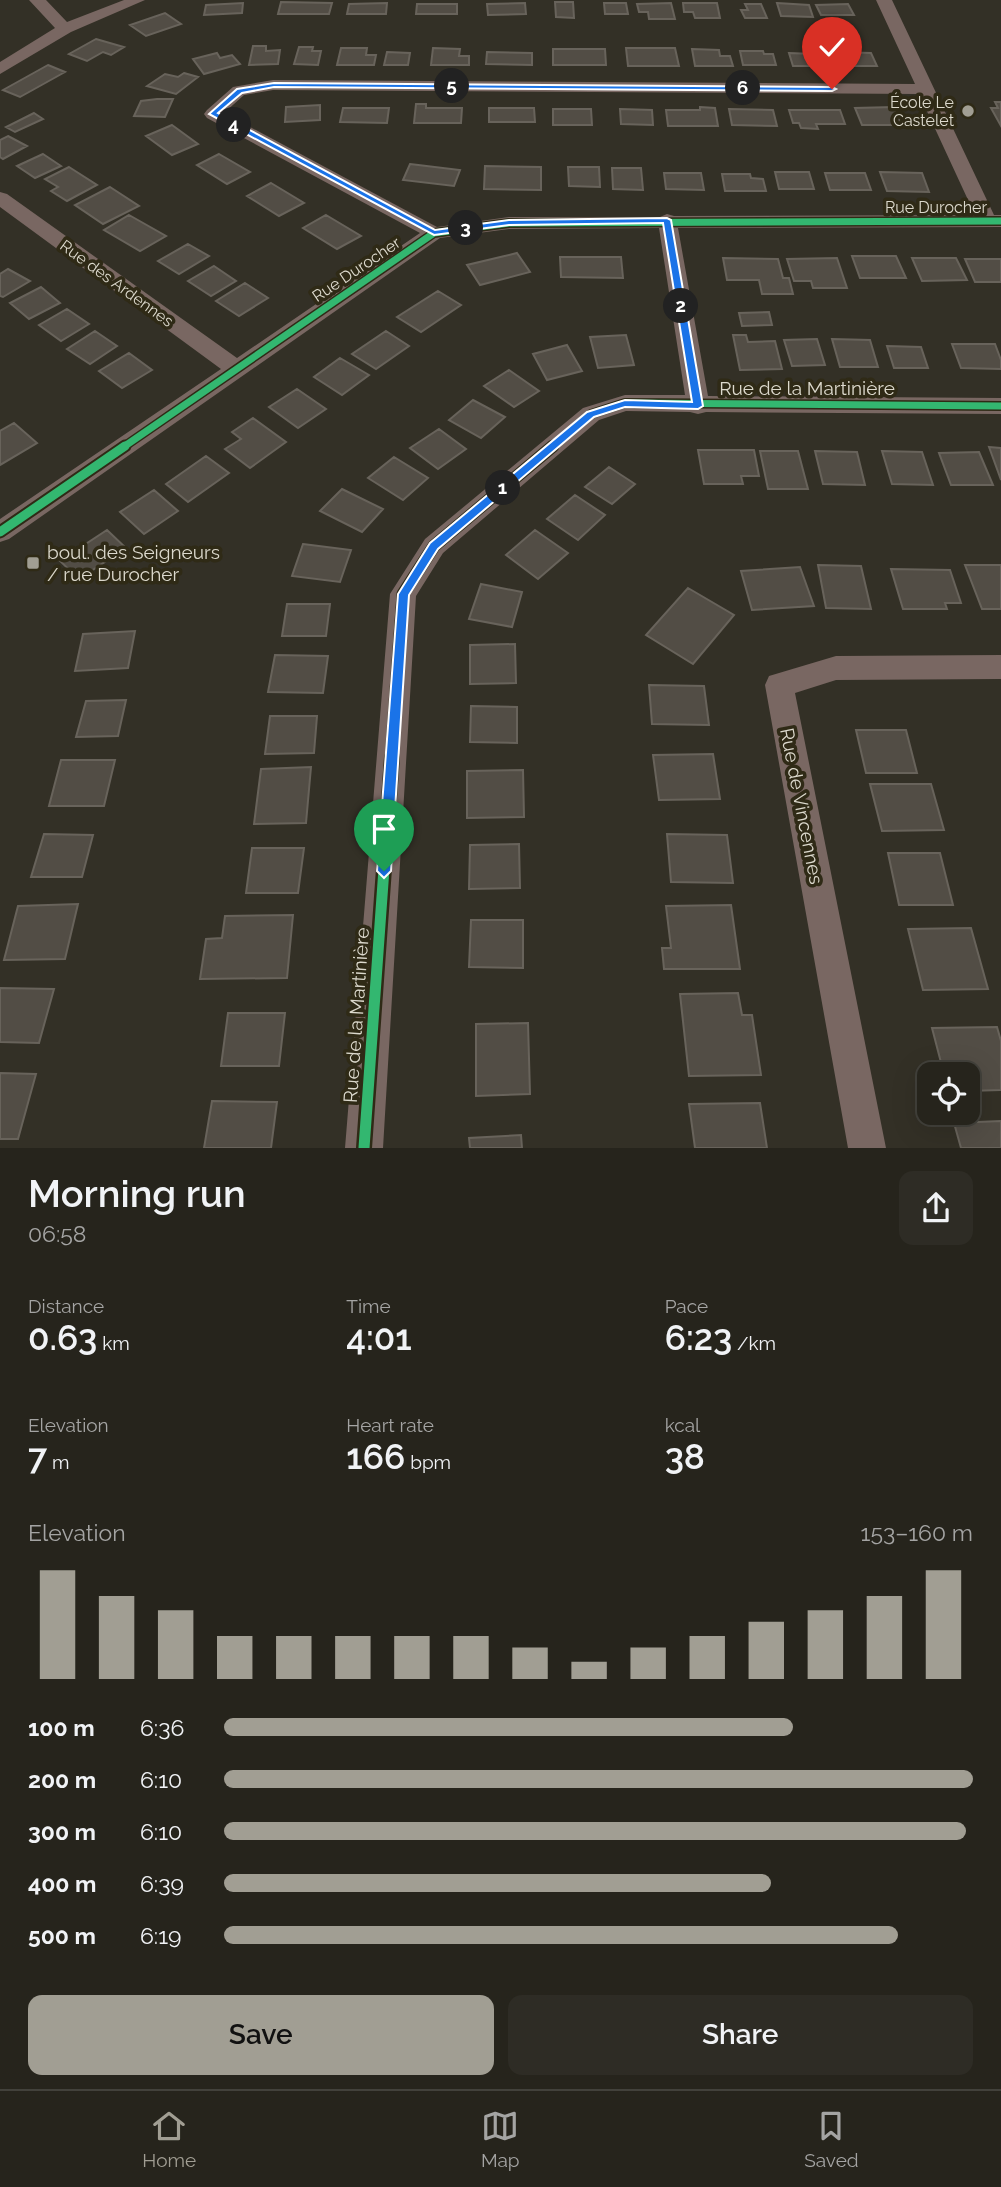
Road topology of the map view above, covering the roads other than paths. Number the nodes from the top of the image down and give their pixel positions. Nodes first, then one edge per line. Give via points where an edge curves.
1 (37, 0) edge
2 (136, 0) edge
3 (884, 0) edge
4 (65, 29) junction
5 (0, 69) edge
6 (925, 89) junction
7 (0, 198) edge
8 (667, 220) junction
9 (994, 221) edge
10 (434, 233) junction
11 (235, 369) junction
12 (698, 406) junction
13 (1001, 406) edge
14 (0, 532) edge
15 (1001, 667) edge
16 (364, 1147) edge
17 (867, 1147) edge

1 - 4 street
2 - 4 street
3 - 6 street
4 - 5 street
6 - 9 street
6 - 10 street via 274,85 239,91 213,114
7 - 11 street, Rue des Ardennes
8 - 9 street, Rue Durocher
8 - 10 street, Rue Durocher via 509,223
8 - 12 street
10 - 11 street, Rue Durocher
11 - 14 street, Rue Durocher
12 - 13 street, Rue de la Martinière
12 - 16 street, Rue de la Martinière via 625,403 591,414 434,546 403,594
15 - 17 street, Rue de Vincennes via 836,668 779,685

